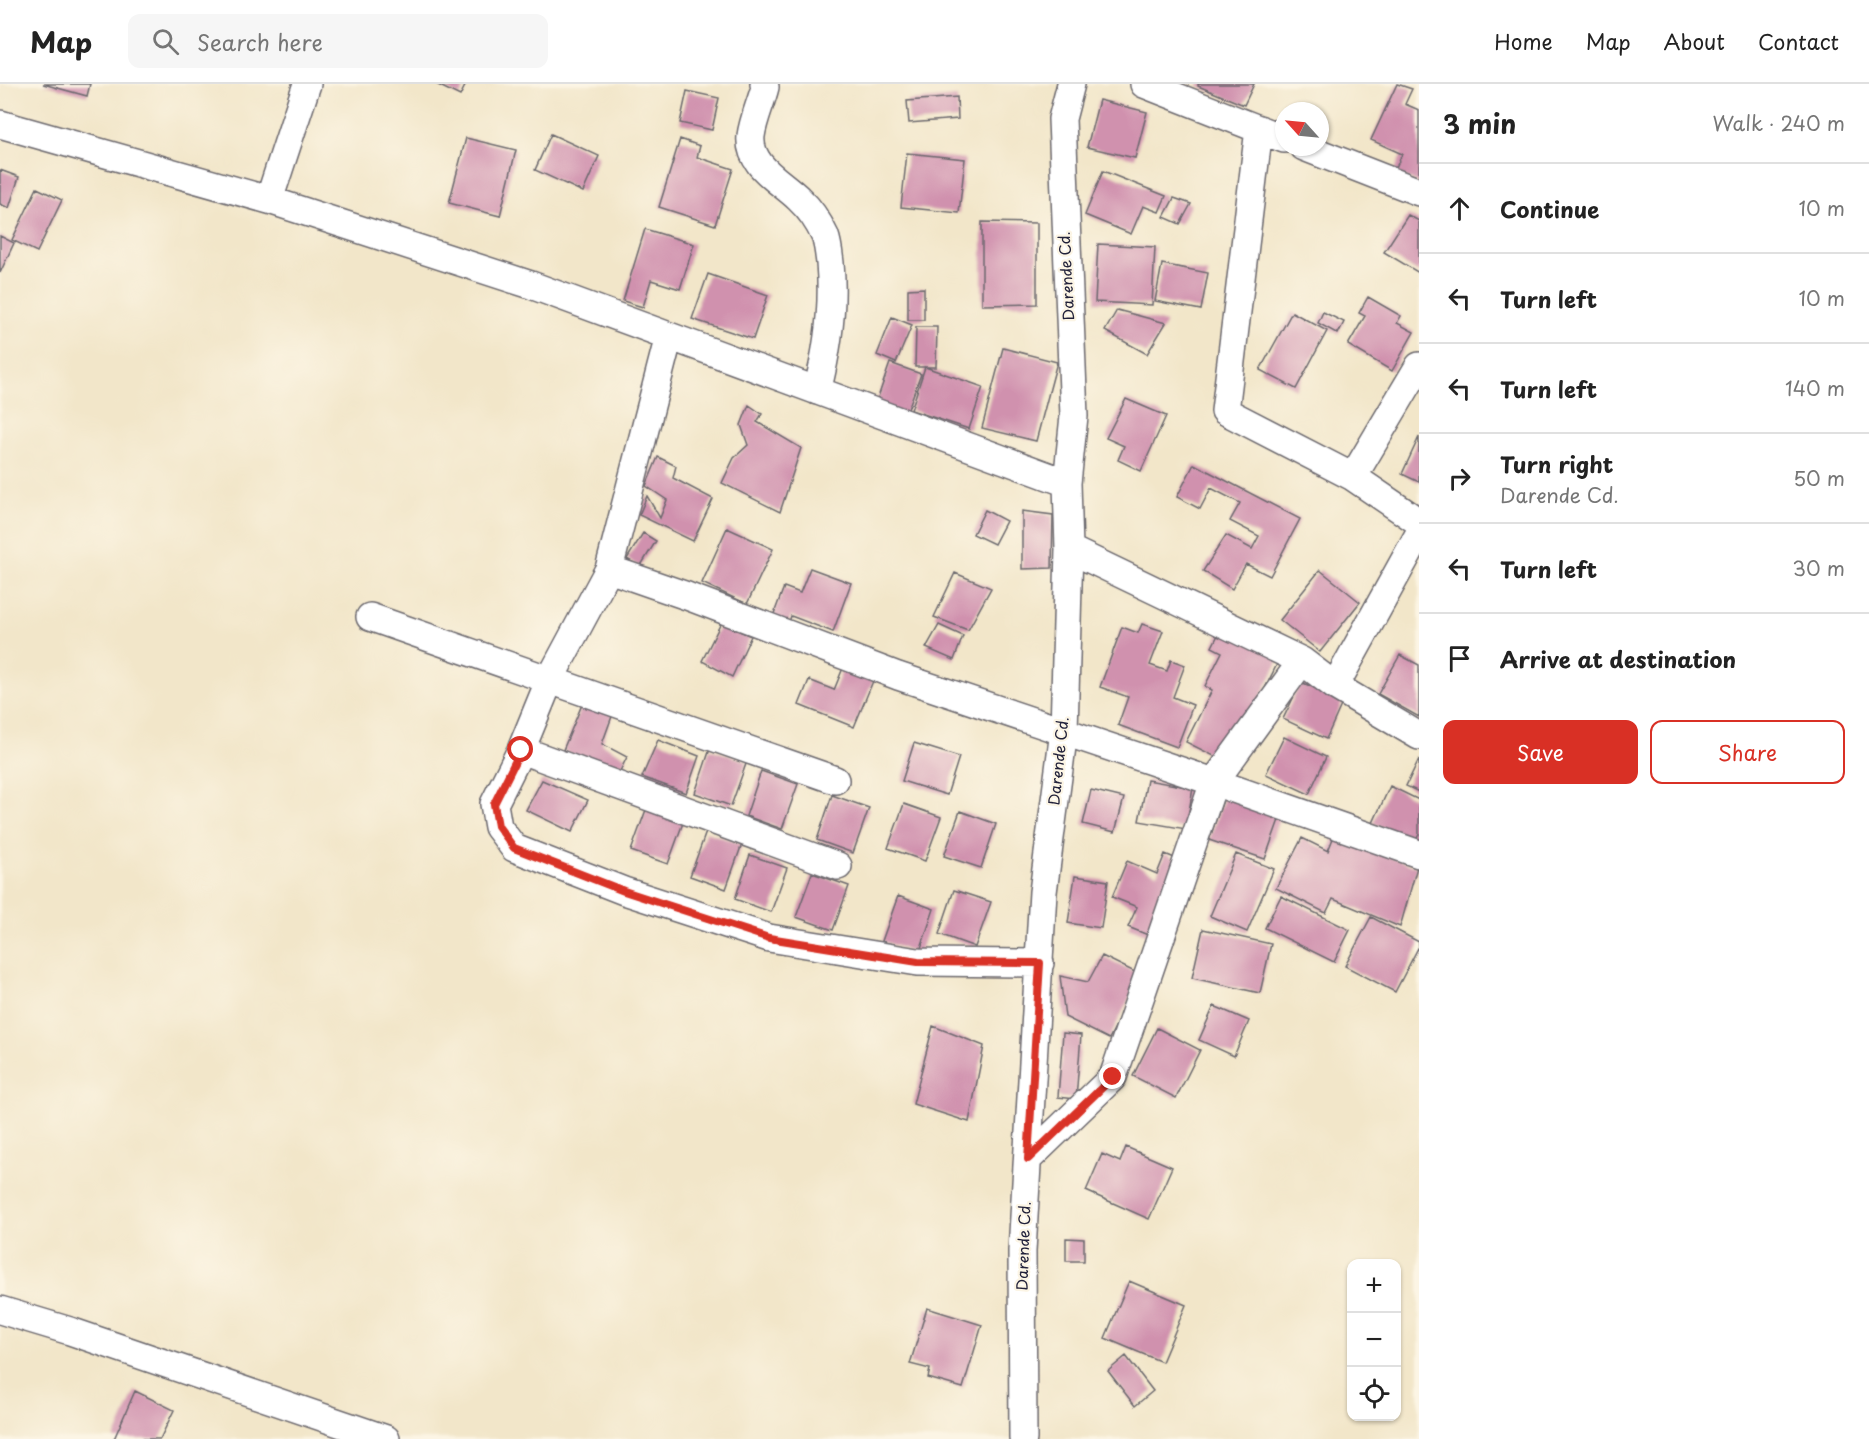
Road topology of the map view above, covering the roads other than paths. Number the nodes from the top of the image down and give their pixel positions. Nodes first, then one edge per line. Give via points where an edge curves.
1 (308, 84) edge
2 (764, 84) edge
3 (1071, 84) edge
4 (1144, 84) edge
5 (0, 124) edge
6 (1259, 129) junction
7 (1275, 135) edge
8 (1327, 156) edge
9 (1419, 192) edge
10 (269, 200) junction
11 (669, 336) junction
12 (1419, 366) edge
13 (817, 391) junction
14 (1353, 477) junction
15 (1067, 483) junction
16 (1419, 522) edge
17 (1419, 534) edge
18 (1069, 549) junction
19 (609, 569) junction
20 (370, 617) dead end
21 (1302, 662) junction
22 (550, 679) junction
23 (1335, 686) junction
24 (1064, 731) junction
25 (1419, 736) edge
26 (521, 750) junction
27 (835, 780) dead end
28 (1214, 782) junction
29 (1419, 854) edge
30 (838, 866) dead end
31 (1040, 963) junction
32 (1028, 1159) junction
33 (0, 1310) edge
34 (1023, 1427) edge
35 (368, 1436) edge
36 (1004, 1439) edge

1 - 10 street
2 - 13 street via 751,136 756,157 765,171 802,201 826,238 831,304
3 - 15 street, Darende Cd. via 1062,119 1074,416
4 - 6 street
5 - 10 street
6 - 7 street
6 - 14 street via 1225,411
8 - 9 street
10 - 11 street via 531,285
11 - 13 street
11 - 19 street
12 - 14 street
13 - 15 street
14 - 16 street
15 - 18 street, Darende Cd.
17 - 23 street
18 - 21 street
18 - 24 street, Darende Cd.
19 - 22 street
19 - 24 street via 898,676
20 - 22 street
21 - 23 street
21 - 28 street
22 - 26 street
22 - 27 street
23 - 25 street
24 - 28 street
24 - 31 street, Darende Cd. via 1043,892
26 - 30 street
26 - 31 street via 494,804 498,826 514,848 624,891 769,938 918,962
28 - 29 street
28 - 32 street via 1113,1077
31 - 32 street, Darende Cd.
32 - 34 street, Darende Cd. via 1022,1251
33 - 35 street
34 - 36 street

